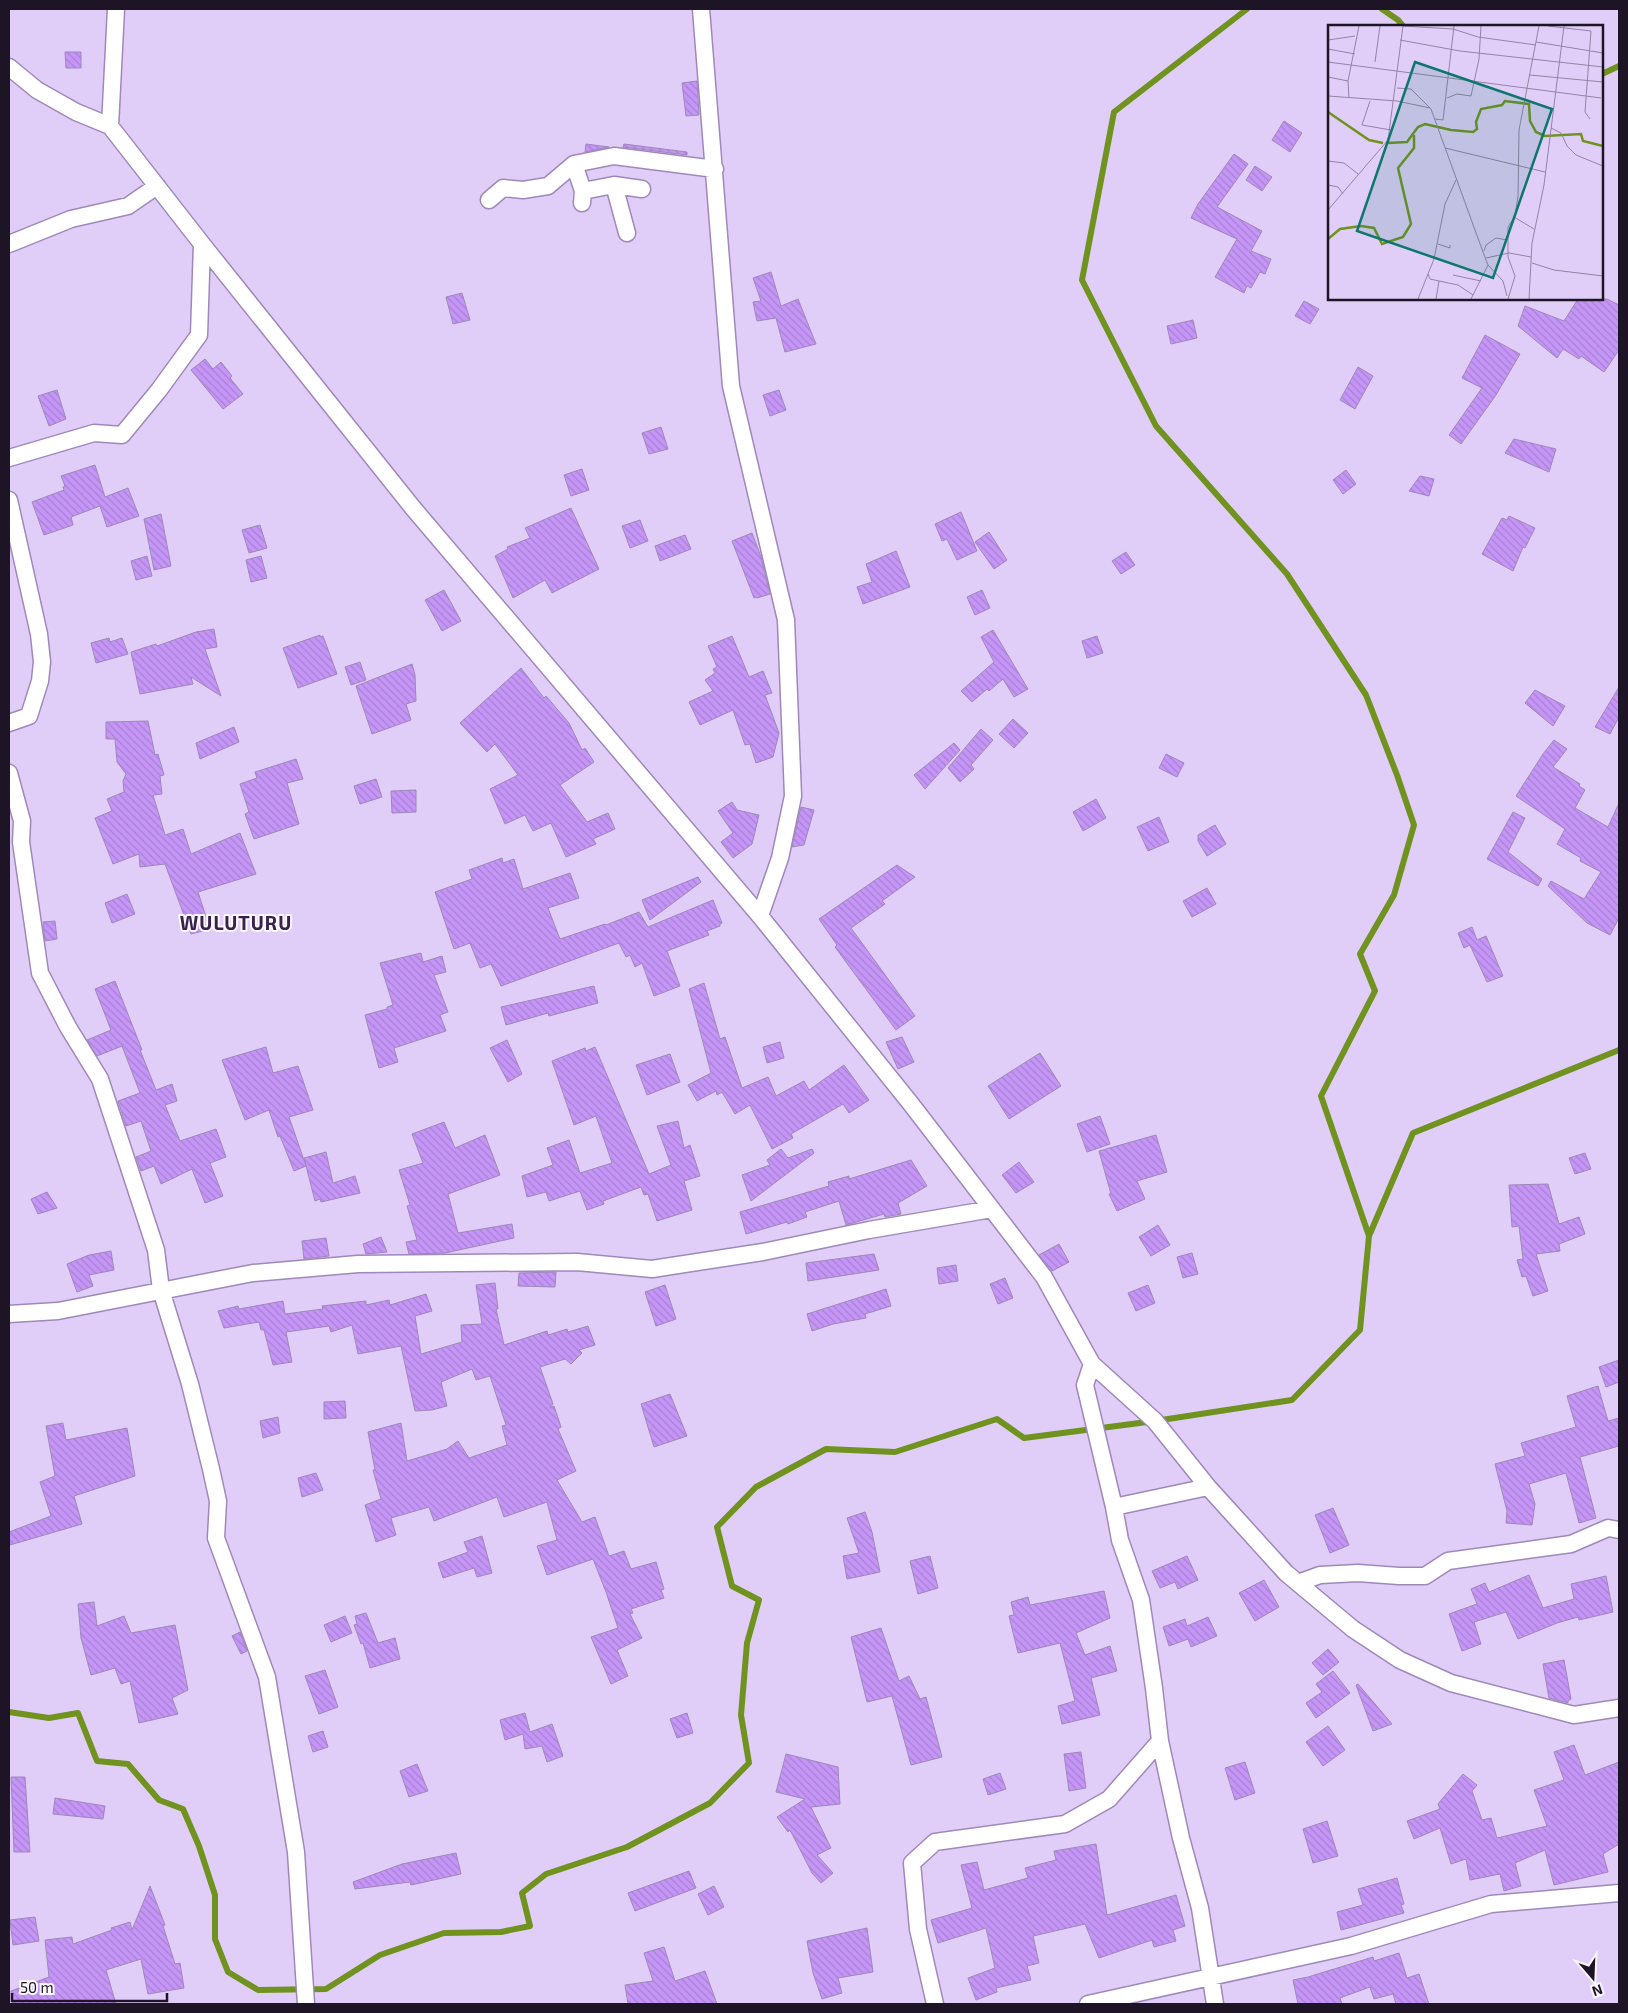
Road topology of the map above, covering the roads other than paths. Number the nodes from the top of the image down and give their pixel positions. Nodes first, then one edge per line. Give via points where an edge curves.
1 (116, 9) edge
2 (701, 9) edge
3 (9, 67) edge
4 (110, 126) junction
5 (574, 164) junction
6 (715, 170) junction
7 (614, 185) junction
8 (158, 186) junction
9 (642, 189) dead end
10 (489, 200) dead end
11 (627, 233) dead end
12 (9, 244) edge
13 (202, 244) junction
14 (9, 458) edge
15 (9, 500) edge
16 (9, 723) edge
17 (9, 773) edge
18 (760, 916) junction
19 (992, 1209) junction
20 (161, 1290) junction
21 (9, 1314) edge
22 (1092, 1364) junction
23 (1208, 1487) junction
24 (1114, 1507) junction
25 (1619, 1530) edge
26 (1298, 1583) junction
27 (1619, 1708) edge
28 (1160, 1741) junction
29 (1619, 1893) edge
30 (1209, 1976) junction
31 (306, 2004) edge
32 (935, 2004) edge
33 (1088, 2004) edge
34 (1215, 2004) edge

1 - 4 street
2 - 6 street
3 - 4 street via 37,90
4 - 8 street
5 - 6 street via 614,156
5 - 7 street via 583,197
5 - 10 street via 548,186 523,190 502,188
6 - 18 street via 731,386 786,620 793,796 780,858
7 - 9 street
7 - 11 street
8 - 12 street via 128,206 71,219
8 - 13 street
13 - 14 street via 199,335 122,435 94,433
13 - 18 street via 413,508
15 - 16 street via 37,624 42,662 40,681 29,716
17 - 20 street via 22,821 21,842 40,973 100,1079 156,1250
18 - 19 street
19 - 20 street via 763,1252 652,1269 577,1262 358,1264 253,1273
19 - 22 street via 1044,1277
20 - 21 street via 58,1311
20 - 31 street via 190,1384 218,1500 216,1538 267,1677 296,1852
22 - 23 street via 1155,1422
22 - 24 street via 1085,1385
23 - 24 street
23 - 26 street
24 - 28 street via 1120,1540 1140,1600
25 - 26 street via 1608,1528 1571,1544 1448,1561 1425,1576 1358,1573 1320,1576
26 - 27 street via 1353,1629 1400,1660 1451,1683 1574,1715
28 - 30 street via 1200,1908
28 - 32 street via 1109,1799 1065,1824 935,1842 912,1863 918,1929
29 - 30 street via 1491,1904 1351,1946
30 - 33 street
30 - 34 street

